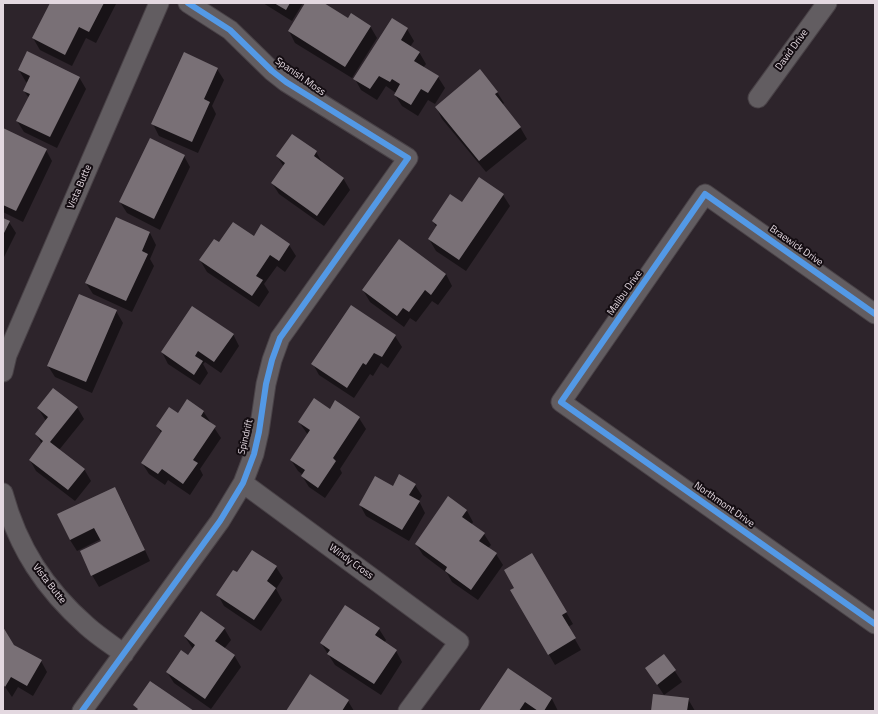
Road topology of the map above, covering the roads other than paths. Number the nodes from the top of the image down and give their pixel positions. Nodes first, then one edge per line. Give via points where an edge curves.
1 (158, 3) edge
2 (188, 3) edge
3 (827, 3) edge
4 (758, 98) dead end
5 (408, 158) joint
6 (705, 194) joint
7 (875, 314) edge
8 (3, 372) edge
9 (561, 402) joint
10 (243, 482) junction
11 (3, 493) edge
12 (875, 624) edge
13 (124, 654) junction
14 (82, 711) edge
15 (408, 711) edge

1 - 8 street, Vista Butte via 7,355
2 - 5 street, Spanish Moss via 230,30 286,82
3 - 4 street, David Drive
5 - 10 street, Spindrift via 280,338 266,384 254,454
6 - 7 street, Braewick Drive
6 - 9 street, Malibu Drive
9 - 12 street, Northmont Drive
10 - 13 street, Spindrift via 220,521
10 - 15 street, Windy Cross via 459,642
11 - 13 street, Vista Butte via 17,535 43,580 88,627
13 - 14 street, Spindrift

